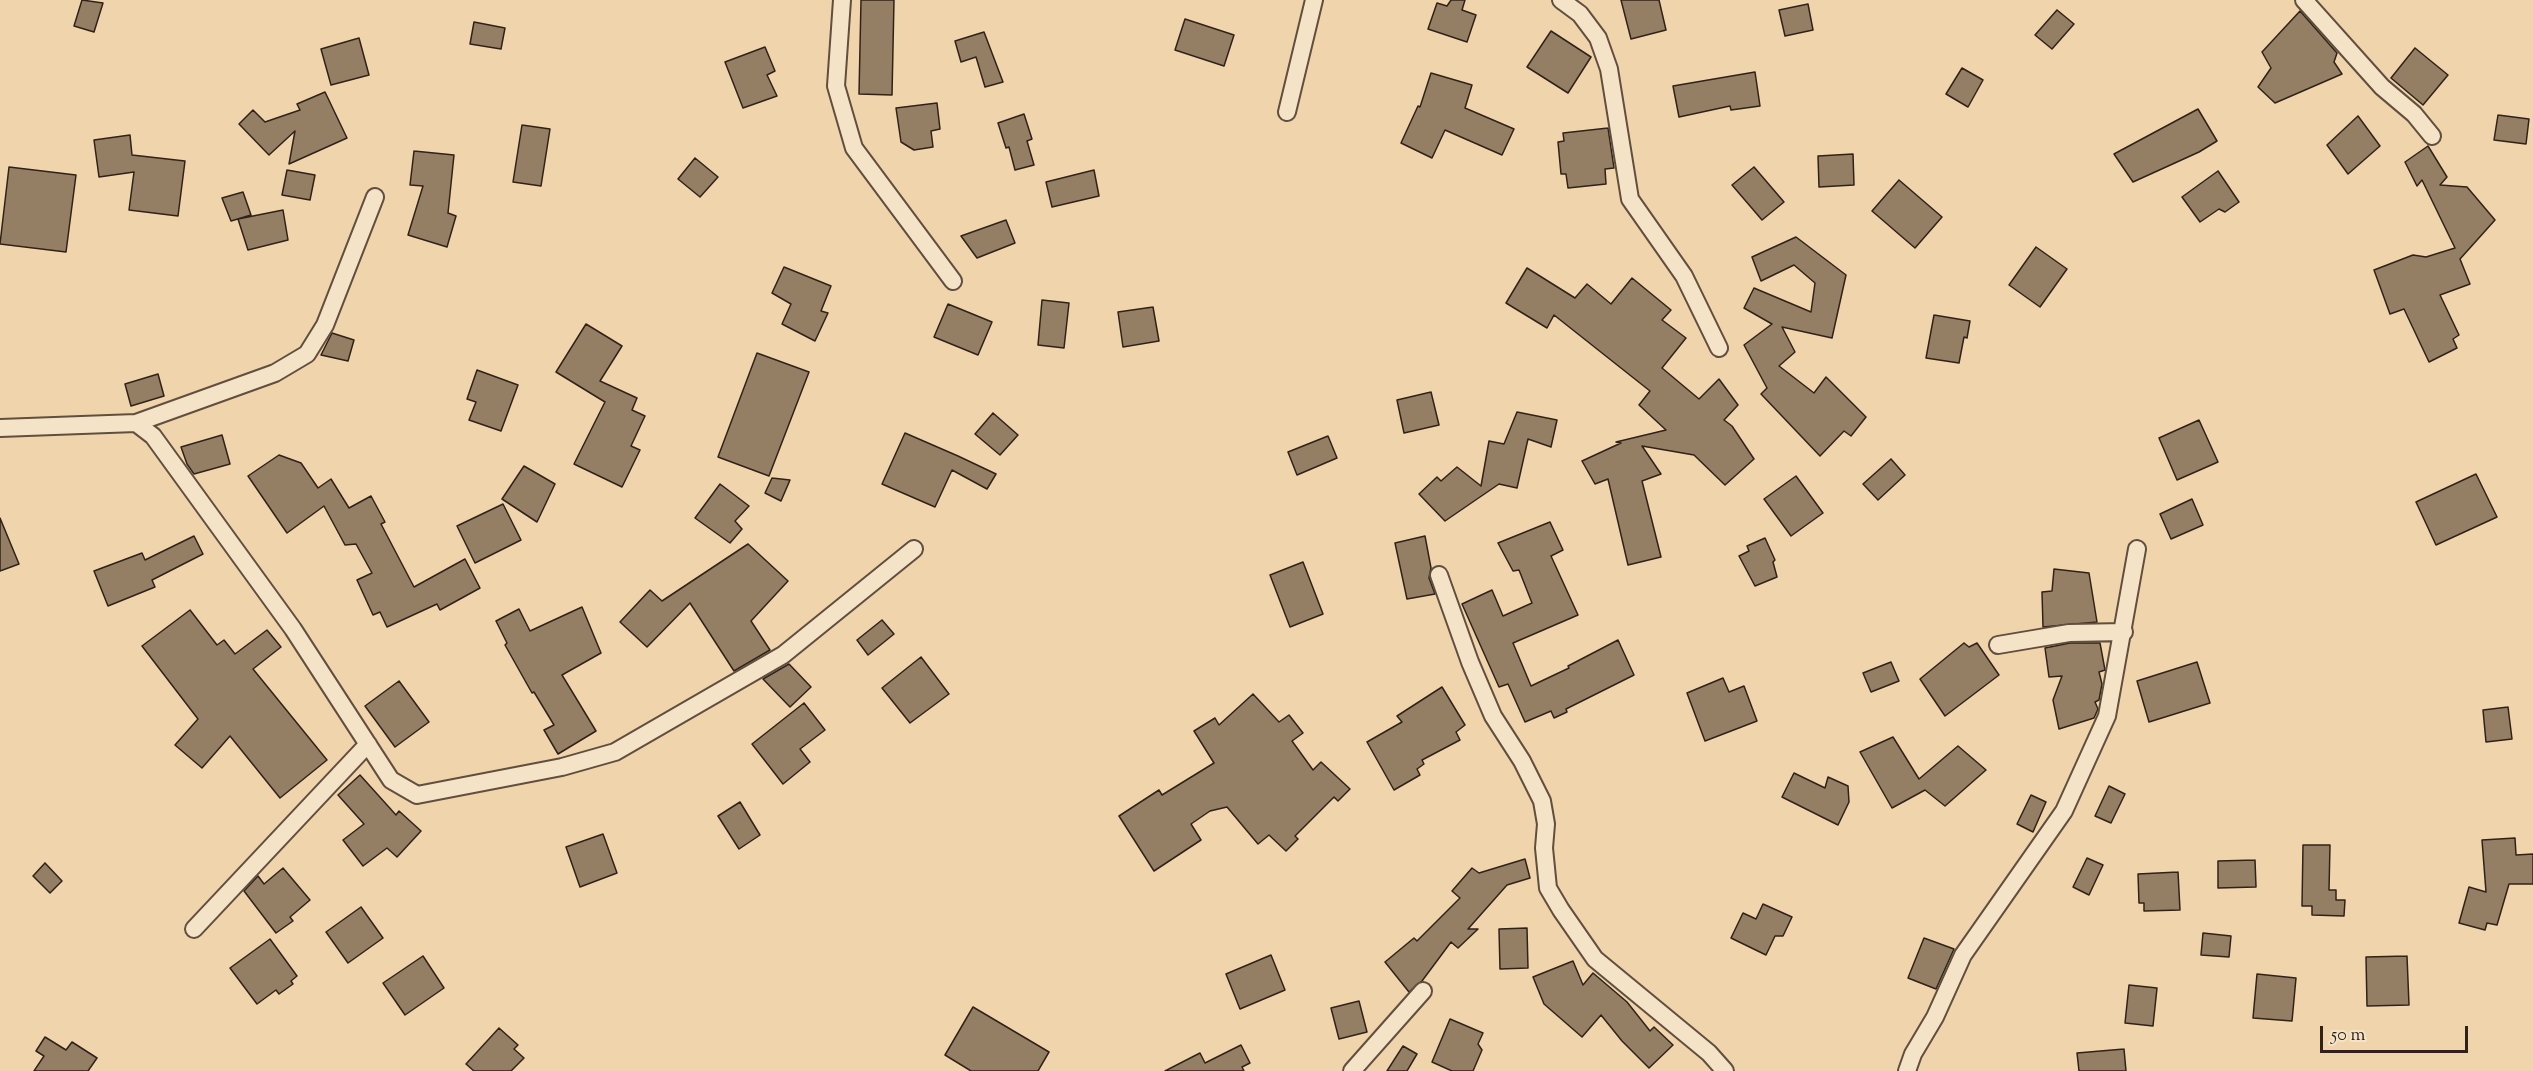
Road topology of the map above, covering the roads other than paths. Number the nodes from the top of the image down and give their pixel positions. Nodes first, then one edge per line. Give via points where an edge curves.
1 (842, 0) edge
2 (1314, 0) edge
3 (1561, 0) edge
4 (2304, 0) edge
5 (1287, 112) dead end
6 (2432, 136) dead end
7 (375, 197) dead end
8 (953, 281) dead end
9 (1719, 348) dead end
10 (136, 423) junction
11 (0, 428) edge
12 (914, 549) dead end
13 (2137, 549) dead end
14 (1439, 575) dead end
15 (2124, 632) junction
16 (1998, 645) dead end
17 (368, 744) junction
18 (194, 929) dead end
19 (1423, 991) dead end
20 (1352, 1071) edge
21 (1725, 1071) edge
22 (1907, 1071) edge

1 - 8 street via 836,86 854,148
2 - 5 street
3 - 9 street via 1580,14 1598,38 1609,69 1630,199 1684,276
4 - 6 street
7 - 10 street via 325,325 307,354 275,373
10 - 11 street
10 - 17 street via 153,436 293,629
12 - 17 street via 783,655 615,752 562,767 417,795 391,780
13 - 15 street
14 - 21 street via 1493,716 1542,801 1548,888 1595,959 1709,1053
15 - 16 street via 2069,633
15 - 22 street via 2107,716 2064,811 1963,956
17 - 18 street
19 - 20 street

